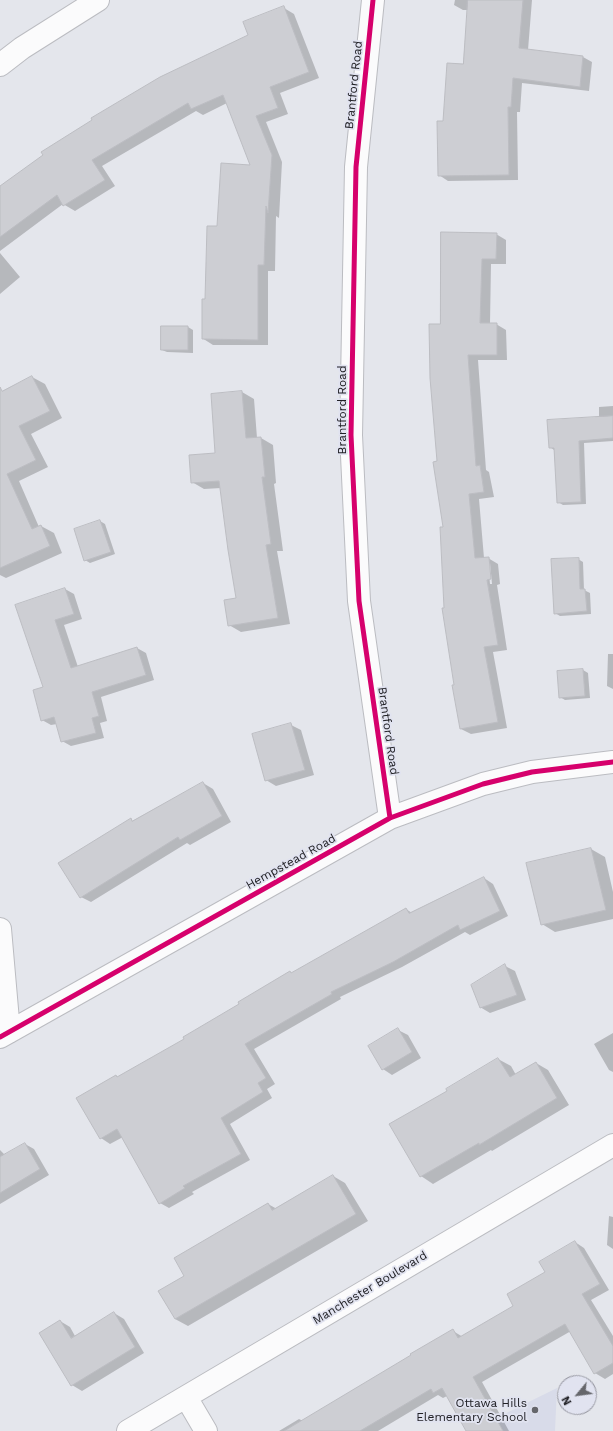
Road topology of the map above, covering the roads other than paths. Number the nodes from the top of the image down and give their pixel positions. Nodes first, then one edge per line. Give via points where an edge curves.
1 (98, 0) edge
2 (373, 0) edge
3 (0, 65) edge
4 (613, 762) edge
5 (390, 818) junction
6 (0, 929) edge
7 (5, 1034) edge
8 (613, 1145) edge
9 (186, 1397) junction
10 (128, 1431) edge
11 (206, 1431) edge

1 - 3 street via 22,48
2 - 5 street, Brantford Road via 356,167 351,435 359,600
4 - 5 street, Hempstead Road via 532,772 483,784
5 - 7 street, Hempstead Road
6 - 7 street
8 - 9 street, Manchester Boulevard
9 - 10 street, Manchester Boulevard
9 - 11 street

